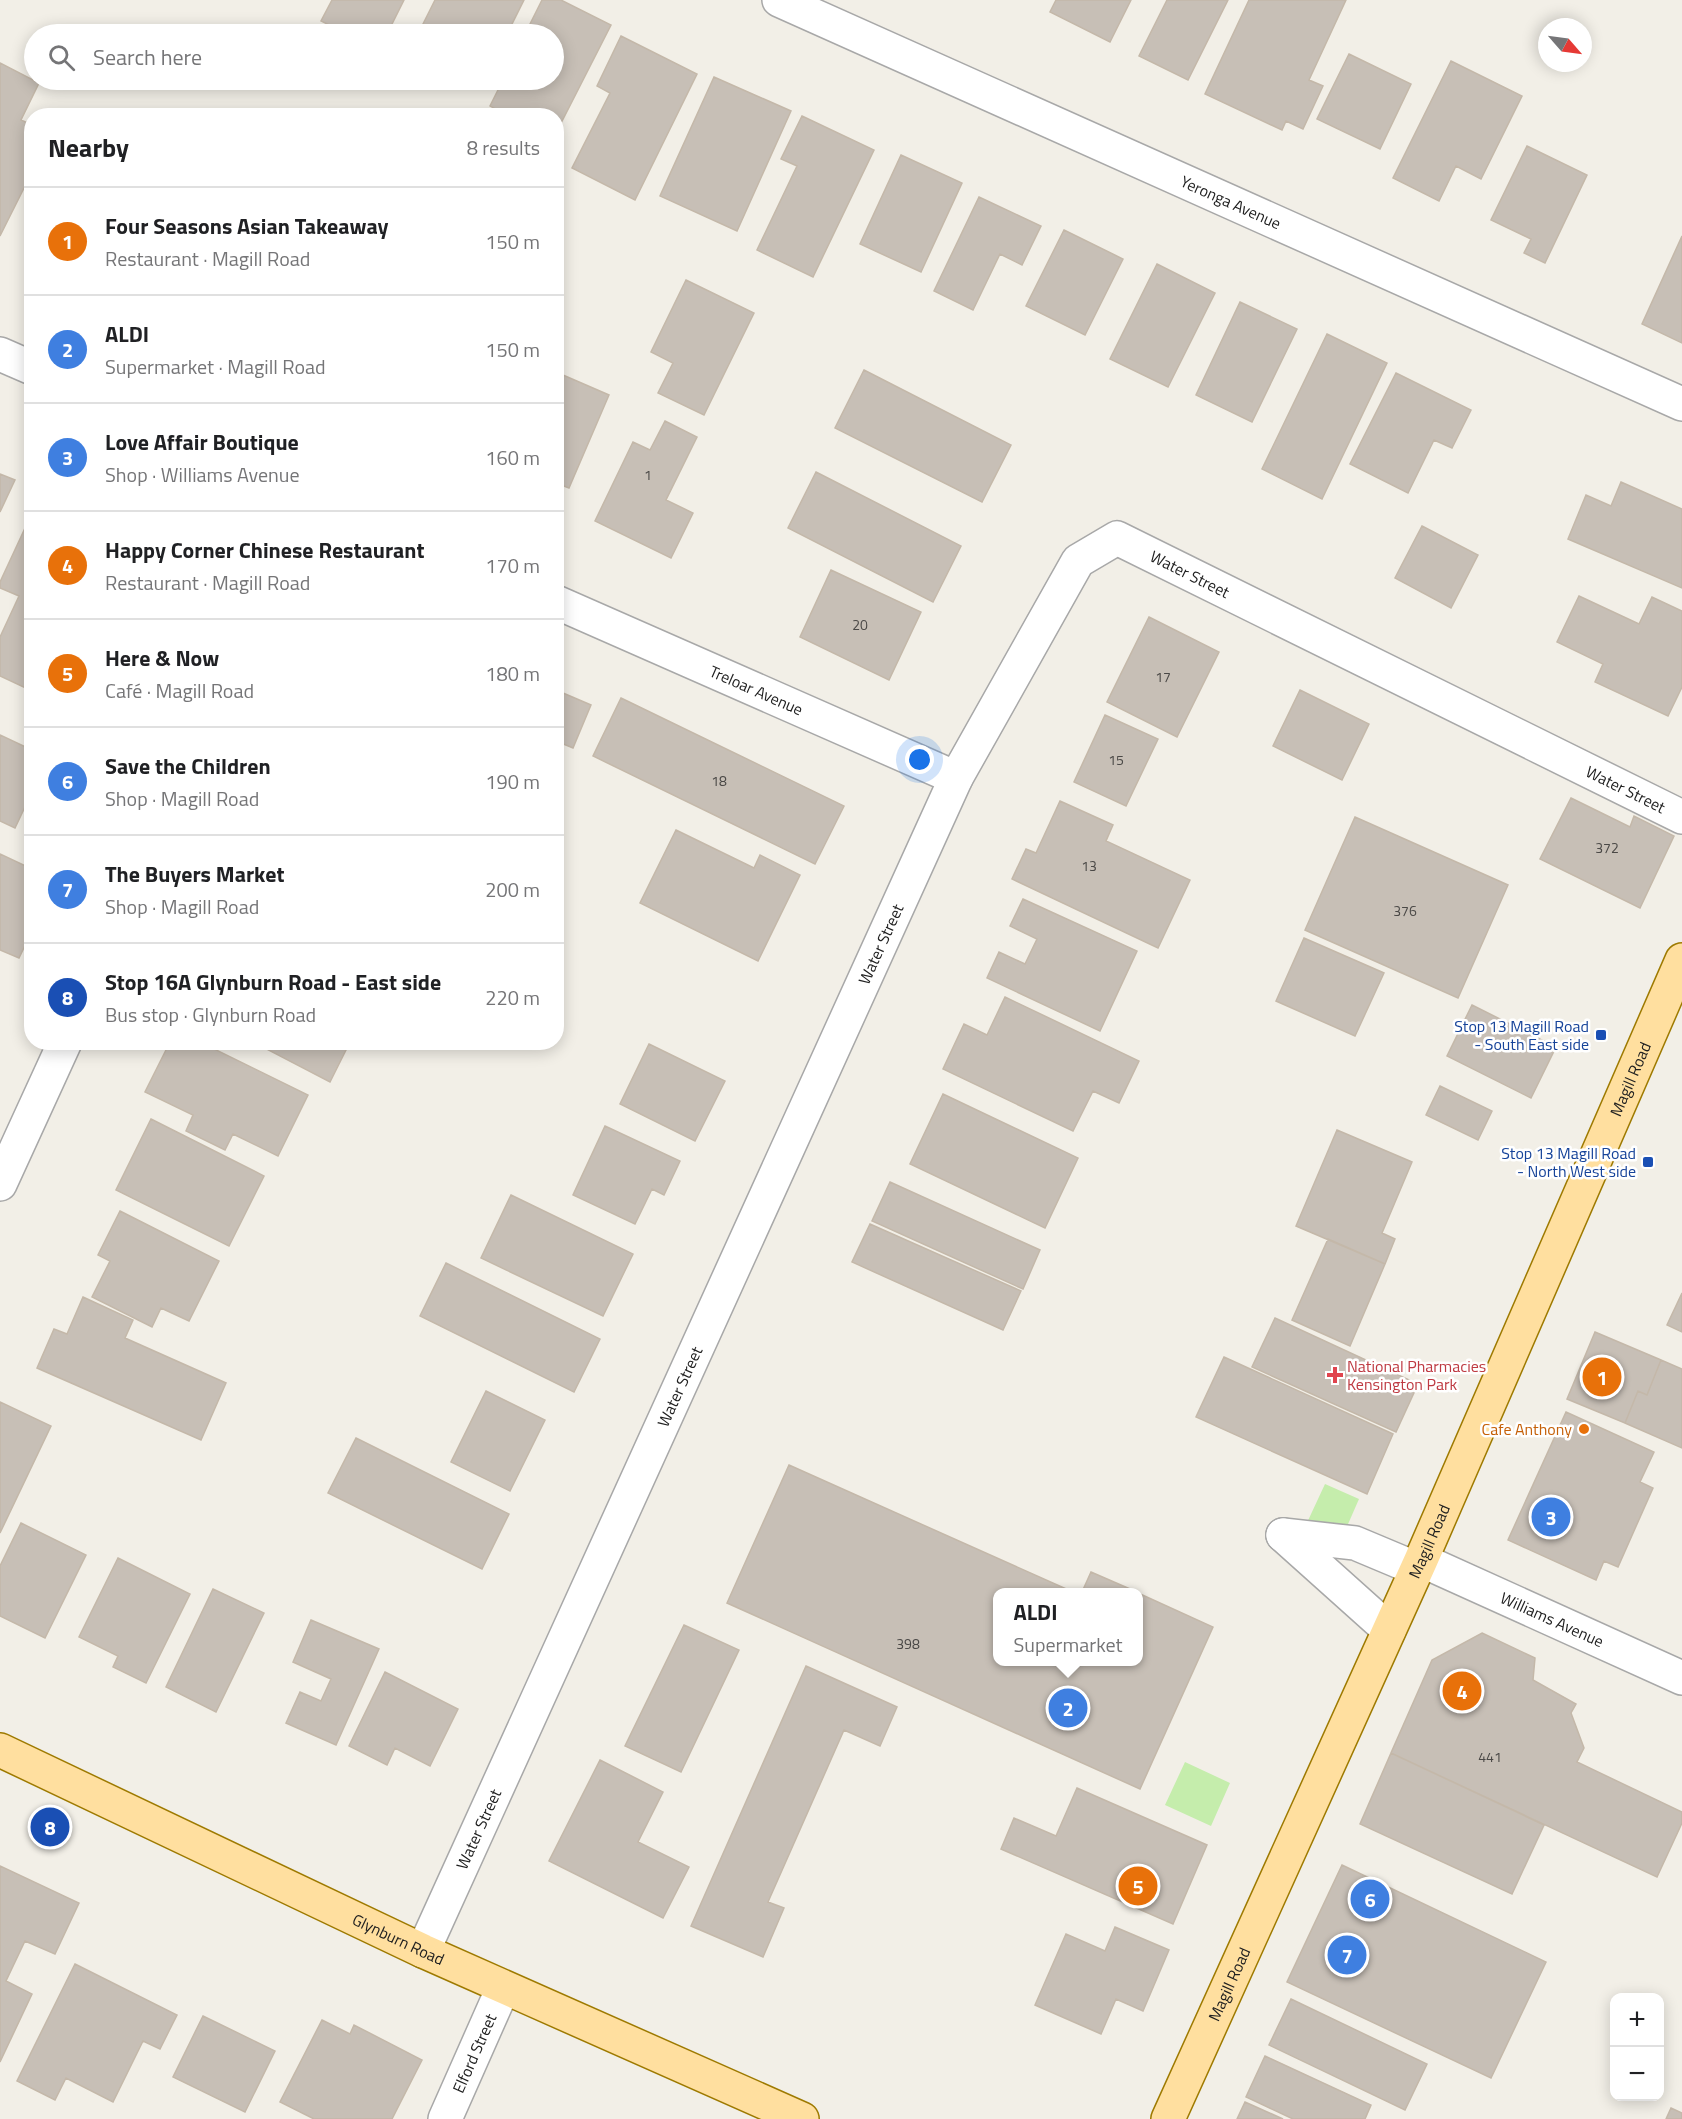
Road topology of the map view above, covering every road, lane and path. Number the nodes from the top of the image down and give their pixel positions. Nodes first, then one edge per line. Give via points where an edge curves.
1 (778, 0) edge
2 (0, 354) edge
3 (24, 364) edge
4 (1682, 404) edge
5 (564, 606) edge
6 (956, 778) junction
7 (1682, 817) edge
8 (1682, 960) edge
9 (61, 1050) edge
10 (0, 1184) edge
11 (1419, 1564) junction
12 (1389, 1630) junction
13 (1682, 1678) edge
14 (0, 1750) edge
15 (423, 1952) junction
16 (503, 1989) junction
17 (1184, 2084) junction
18 (445, 2119) edge
19 (802, 2119) edge
20 (1168, 2119) edge
21 (1188, 2119) edge

1 - 4 street, Yeronga Avenue
2 - 3 street
5 - 6 street, Treloar Avenue
6 - 7 street, Water Street via 1077,561 1117,538
6 - 15 street, Water Street
8 - 11 main road, Magill Road
9 - 10 street
11 - 12 main road, Magill Road
11 - 12 street, Williams Avenue via 1355,1544 1283,1535
11 - 13 street, Williams Avenue
12 - 17 main road, Magill Road
14 - 15 main road, Glynburn Road
15 - 16 main road, Glynburn Road
16 - 18 street, Elford Street
16 - 19 main road, Glynburn Road
17 - 20 main road, Magill Road
17 - 21 main road

